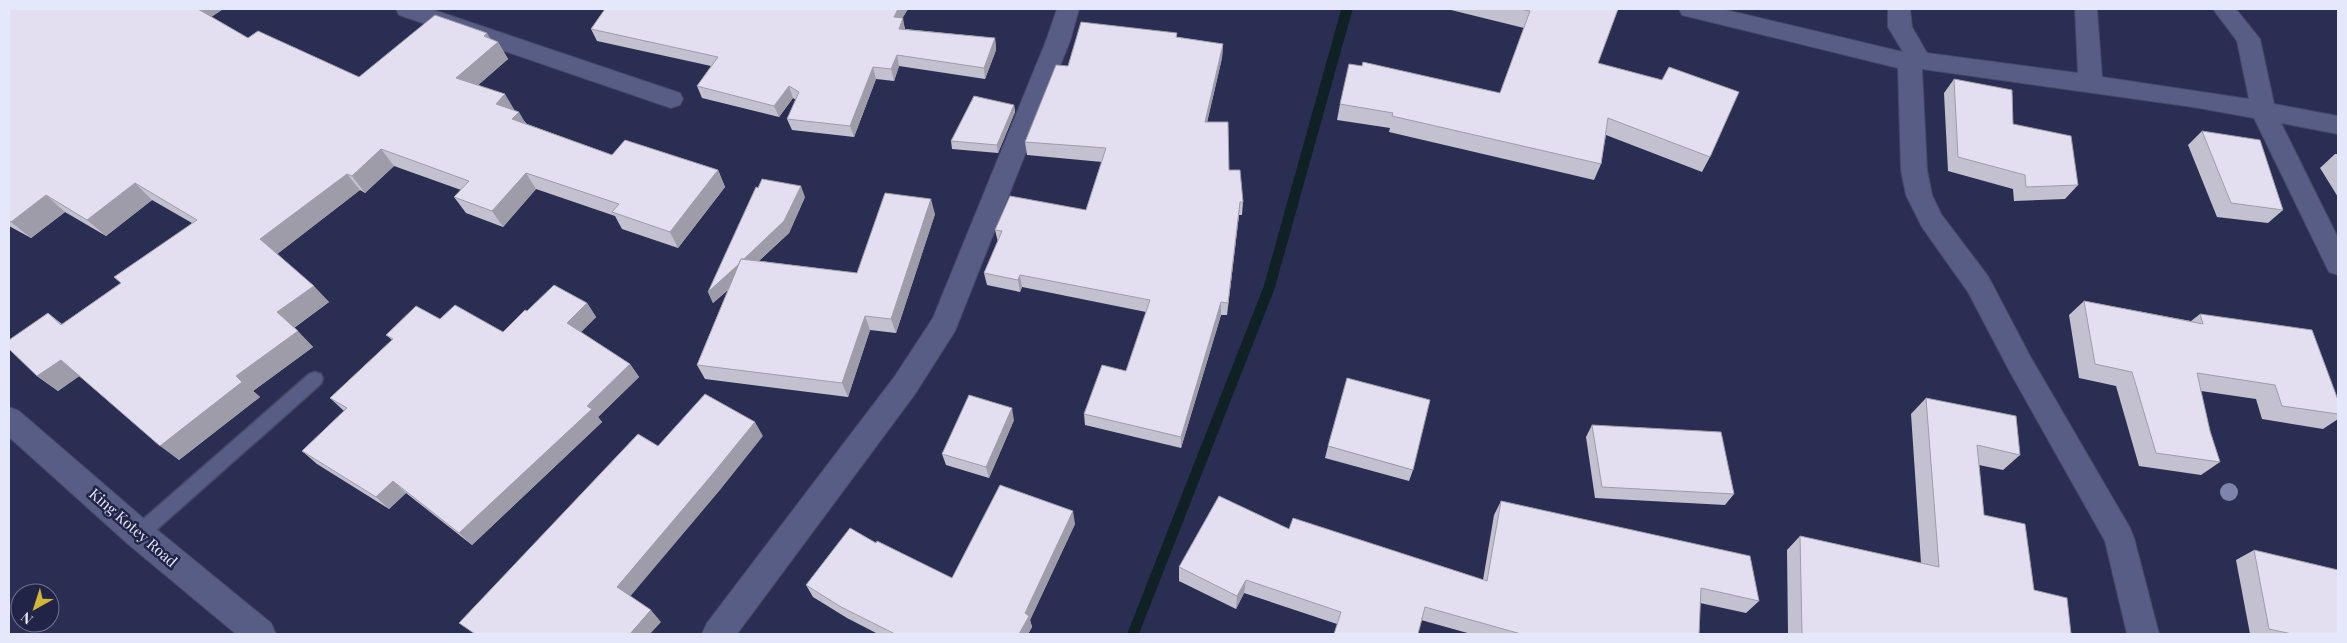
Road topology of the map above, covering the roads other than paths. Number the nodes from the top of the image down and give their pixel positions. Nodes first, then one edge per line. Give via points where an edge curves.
1 (407, 9) edge
2 (1068, 9) edge
3 (1690, 9) edge
4 (1899, 9) edge
5 (2086, 9) edge
6 (2224, 9) edge
7 (1915, 61) junction
8 (2090, 84) junction
9 (671, 99) dead end
10 (2262, 112) junction
11 (2338, 125) edge
12 (2338, 264) edge
13 (314, 379) dead end
14 (9, 420) edge
15 (138, 534) junction
16 (260, 634) edge
17 (718, 634) edge
18 (2143, 634) edge

1 - 9 street
2 - 17 street via 945,323 904,385
3 - 7 street
4 - 7 street via 1900,27
5 - 8 street
6 - 10 street via 2248,38
7 - 8 street
7 - 18 street via 1910,69 1914,170 1919,195 1931,220 1978,284 2119,538
8 - 10 street via 2193,98
10 - 11 street
10 - 12 street
13 - 15 lane
14 - 15 street, King Kotey Road
15 - 16 street, King Kotey Road

